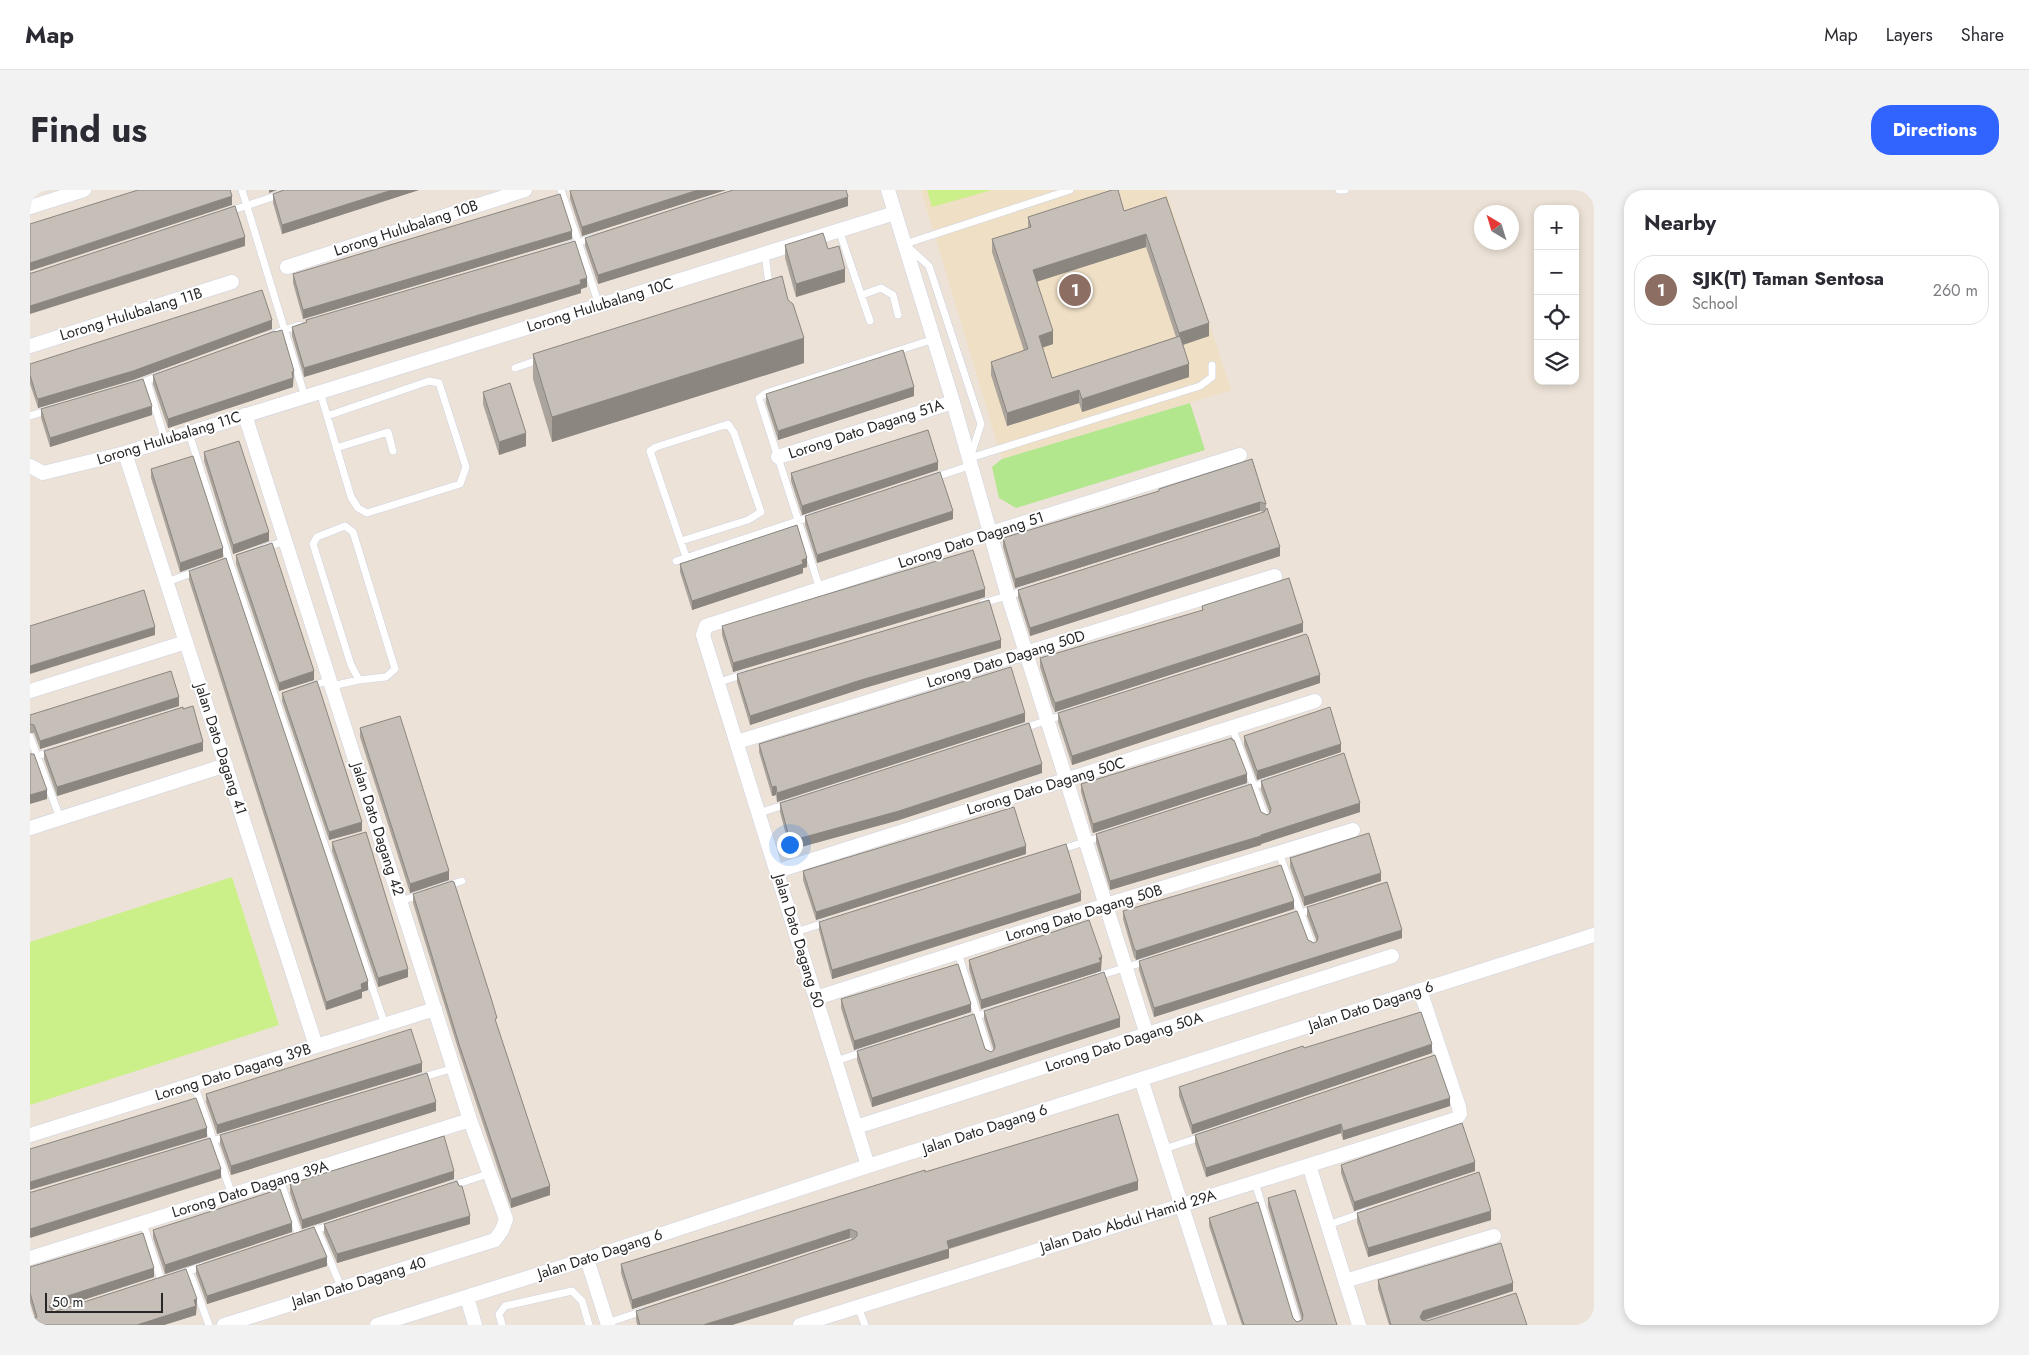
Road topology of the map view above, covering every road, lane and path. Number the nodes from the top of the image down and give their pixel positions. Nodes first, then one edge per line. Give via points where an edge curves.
1 (84, 190) edge
2 (242, 190) edge
3 (294, 190) edge
4 (525, 190) edge
5 (560, 190) edge
6 (888, 190) edge
7 (1070, 190) edge
8 (1339, 190) edge
9 (1345, 190) edge
10 (246, 206) junction
11 (30, 207) edge
12 (895, 213) junction
13 (218, 215) edge
14 (840, 230) junction
15 (596, 237) edge
16 (578, 243) junction
17 (905, 244) junction
18 (559, 248) edge
19 (765, 254) junction
20 (287, 267) dead end
21 (232, 282) dead end
22 (769, 285) junction
23 (760, 288) edge
24 (779, 288) edge
25 (862, 296) junction
26 (599, 305) junction
27 (898, 315) dead end
28 (870, 321) dead end
29 (303, 324) edge
30 (284, 330) junction
31 (266, 337) edge
32 (934, 339) junction
33 (30, 346) edge
34 (553, 356) edge
35 (1212, 365) dead end
36 (515, 368) dead end
37 (166, 374) edge
38 (147, 381) junction
39 (125, 388) edge
40 (320, 392) junction
41 (305, 396) junction
42 (953, 402) junction
43 (58, 408) edge
44 (245, 415) junction
45 (30, 416) edge
46 (327, 416) junction
47 (189, 433) junction
48 (166, 440) junction
49 (336, 448) junction
50 (393, 451) dead end
51 (125, 452) junction
52 (1240, 455) dead end
53 (778, 457) junction
54 (971, 462) junction
55 (31, 467) edge
56 (926, 480) edge
57 (817, 514) edge
58 (799, 520) junction
59 (991, 533) junction
60 (285, 541) junction
61 (681, 541) junction
62 (257, 550) edge
63 (238, 557) edge
64 (686, 557) junction
65 (229, 560) junction
66 (676, 561) dead end
67 (220, 563) edge
68 (202, 569) edge
69 (1275, 576) dead end
70 (167, 582) junction
71 (1036, 587) edge
72 (820, 589) junction
73 (1008, 596) junction
74 (971, 607) edge
75 (704, 630) joint
76 (186, 642) junction
77 (1026, 653) junction
78 (756, 671) edge
79 (359, 680) junction
80 (719, 682) junction
81 (331, 683) junction
82 (302, 689) edge
83 (30, 691) edge
84 (284, 695) edge
85 (275, 698) junction
86 (1315, 701) dead end
87 (1075, 711) edge
88 (1048, 720) junction
89 (1232, 727) junction
90 (1010, 732) edge
91 (30, 737) edge
92 (737, 742) junction
93 (56, 750) edge
94 (34, 757) edge
95 (226, 765) junction
96 (1280, 777) edge
97 (1066, 779) junction
98 (1254, 786) junction
99 (1236, 792) edge
100 (796, 801) edge
101 (759, 813) junction
102 (60, 818) junction
103 (1266, 819) edge
104 (30, 828) edge
105 (1353, 830) dead end
106 (1114, 832) edge
107 (1086, 841) junction
108 (334, 845) edge
109 (325, 847) junction
110 (1048, 853) edge
111 (1279, 853) junction
112 (777, 871) junction
113 (462, 881) dead end
114 (436, 890) edge
115 (427, 892) edge
116 (401, 901) junction
117 (1106, 905) junction
118 (1320, 907) edge
119 (1301, 913) junction
120 (1282, 918) edge
121 (834, 920) edge
122 (796, 932) junction
123 (1594, 935) edge
124 (1313, 947) edge
125 (958, 953) junction
126 (1392, 956) dead end
127 (1153, 959) edge
128 (1125, 968) junction
129 (1088, 980) edge
130 (1420, 990) junction
131 (816, 998) junction
132 (1005, 1006) edge
133 (435, 1009) junction
134 (977, 1016) junction
135 (958, 1022) edge
136 (385, 1025) junction
137 (1146, 1035) junction
138 (316, 1046) junction
139 (874, 1049) edge
140 (990, 1056) edge
141 (836, 1061) junction
142 (454, 1068) junction
143 (1141, 1079) junction
144 (408, 1082) edge
145 (194, 1084) junction
146 (470, 1120) junction
147 (856, 1127) junction
148 (1210, 1134) edge
149 (30, 1135) edge
150 (232, 1135) edge
151 (214, 1140) junction
152 (195, 1146) edge
153 (1164, 1150) junction
154 (1309, 1165) junction
155 (868, 1166) junction
156 (491, 1174) junction
157 (280, 1180) junction
158 (1255, 1182) junction
159 (446, 1188) edge
160 (232, 1195) junction
161 (1182, 1205) junction
162 (1372, 1210) edge
163 (143, 1223) junction
164 (336, 1224) edge
165 (1328, 1225) junction
166 (318, 1229) junction
167 (299, 1236) junction
168 (1494, 1236) dead end
169 (290, 1238) edge
170 (495, 1240) joint
171 (30, 1258) edge
172 (587, 1259) junction
173 (208, 1265) edge
174 (189, 1271) junction
175 (161, 1280) junction
176 (1345, 1281) junction
177 (152, 1283) edge
178 (341, 1287) junction
179 (467, 1297) junction
180 (654, 1307) edge
181 (858, 1307) junction
182 (608, 1324) edge
183 (1215, 1324) edge
184 (209, 1325) edge
185 (224, 1325) edge
186 (377, 1325) edge
187 (475, 1325) edge
188 (502, 1325) edge
189 (588, 1325) edge
190 (800, 1325) edge
191 (865, 1325) edge
192 (1298, 1325) edge
193 (1358, 1325) edge

1 - 11 street
2 - 10 lane
3 - 10 lane
4 - 20 street, Lorong Hulubalang 10B
5 - 16 lane
6 - 12 street
7 - 17 lane
8 - 9 lane
10 - 13 lane
10 - 30 lane
12 - 14 street, Lorong Hulubalang 10C
12 - 17 street
14 - 19 street, Lorong Hulubalang 10C
14 - 25 lane
15 - 16 lane
16 - 18 lane
16 - 26 lane
17 - 32 street
17 - 54 lane via 929,266 981,424
19 - 22 lane
19 - 26 street, Lorong Hulubalang 10C
21 - 33 street, Lorong Hulubalang 11B
22 - 23 lane
22 - 24 lane
25 - 27 lane via 882,288 893,295
25 - 28 lane
26 - 40 street, Lorong Hulubalang 10C
29 - 30 lane
30 - 31 lane
30 - 41 lane
32 - 42 street
32 - 53 lane via 758,398
34 - 36 lane
35 - 54 lane via 1212,377 1200,386
37 - 38 lane
38 - 39 lane
38 - 48 lane
40 - 41 street, Lorong Hulubalang 10C
40 - 46 lane
41 - 44 street, Lorong Hulubalang 11C
42 - 53 street, Lorong Dato Dagang 51A
42 - 54 street
43 - 45 lane
44 - 47 street, Lorong Hulubalang 11C
44 - 60 street, Jalan Dato Dagang 42
46 - 49 lane
46 - 49 lane via 430,381 439,383 466,467 460,484 367,513 350,498
47 - 48 street, Lorong Hulubalang 11C
47 - 65 lane
48 - 51 street, Lorong Hulubalang 11C
49 - 50 lane via 388,432
51 - 55 street, Lorong Hulubalang 11C via 42,474
51 - 70 street, Jalan Dato Dagang 41
52 - 59 street, Lorong Dato Dagang 51
53 - 58 lane
54 - 56 lane
54 - 59 street
57 - 58 lane
58 - 64 lane
58 - 72 lane
59 - 72 street, Lorong Dato Dagang 51
59 - 73 street
60 - 62 lane
60 - 81 street, Jalan Dato Dagang 42
61 - 61 lane via 650,451 728,424 761,512 748,520
61 - 64 lane
63 - 65 lane
64 - 66 lane
65 - 67 lane
65 - 85 lane
68 - 70 lane
69 - 77 street, Lorong Dato Dagang 50D
70 - 76 street, Jalan Dato Dagang 41
71 - 73 lane
72 - 75 street, Lorong Dato Dagang 51 via 706,626
73 - 74 lane
73 - 77 street
75 - 80 street, Jalan Dato Dagang 50
76 - 83 street
76 - 95 street, Jalan Dato Dagang 41 via 201,704
77 - 88 street
77 - 92 street, Lorong Dato Dagang 50D
78 - 80 lane
79 - 79 lane via 351,665 313,544 317,537 345,526 353,532 396,669 386,677
79 - 81 lane
80 - 92 street, Jalan Dato Dagang 50
81 - 82 lane
81 - 116 street, Jalan Dato Dagang 42 via 374,833
84 - 85 lane
85 - 109 lane
86 - 89 street, Lorong Dato Dagang 50C
87 - 88 lane
88 - 90 lane
88 - 97 street
89 - 97 street, Lorong Dato Dagang 50C
89 - 98 lane
91 - 94 lane
92 - 101 street, Jalan Dato Dagang 50
93 - 94 lane
94 - 102 lane
95 - 102 street
95 - 138 street, Jalan Dato Dagang 41
96 - 98 lane
97 - 107 street
97 - 112 street, Lorong Dato Dagang 50C
98 - 99 lane
98 - 103 lane
100 - 101 lane
101 - 112 street, Jalan Dato Dagang 50
102 - 104 street
105 - 111 street, Lorong Dato Dagang 50B
106 - 107 lane
107 - 110 lane
107 - 117 street
108 - 109 lane
109 - 136 lane
111 - 117 street, Lorong Dato Dagang 50B
111 - 119 lane
112 - 122 street, Jalan Dato Dagang 50
113 - 114 lane
115 - 116 lane
116 - 133 street, Jalan Dato Dagang 42
117 - 125 street, Lorong Dato Dagang 50B
117 - 128 street
118 - 119 lane
119 - 120 lane
119 - 124 lane
121 - 122 lane
122 - 131 street, Jalan Dato Dagang 50
123 - 130 street, Jalan Dato Dagang 6
125 - 131 street, Lorong Dato Dagang 50B
125 - 134 lane
126 - 137 street, Lorong Dato Dagang 50A
127 - 128 lane
128 - 129 lane
128 - 137 street
130 - 143 street, Jalan Dato Dagang 6
130 - 154 street, Jalan Dato Abdul Hamid 29A via 1438,1056 1460,1114 1456,1119
131 - 141 street, Jalan Dato Dagang 50
132 - 134 lane
133 - 136 street, Lorong Dato Dagang 39B
133 - 142 street, Jalan Dato Dagang 42
134 - 135 lane
134 - 140 lane
136 - 138 street, Lorong Dato Dagang 39B
137 - 147 street, Lorong Dato Dagang 50A
138 - 145 street, Lorong Dato Dagang 39B
139 - 141 lane
141 - 147 street, Jalan Dato Dagang 50
142 - 144 lane
142 - 146 street, Jalan Dato Dagang 42
143 - 153 street
143 - 155 street, Jalan Dato Dagang 6
145 - 149 street, Lorong Dato Dagang 39B
145 - 151 lane
146 - 156 street, Jalan Dato Dagang 42
146 - 157 street, Lorong Dato Dagang 39A
147 - 155 street, Jalan Dato Dagang 50
148 - 153 lane
150 - 151 lane
151 - 152 lane
151 - 160 lane
153 - 161 street
154 - 158 street, Jalan Dato Abdul Hamid 29A
154 - 165 street
155 - 172 street, Jalan Dato Dagang 6
156 - 159 lane
156 - 170 street, Jalan Dato Dagang 42 via 506,1219
157 - 160 street, Lorong Dato Dagang 39A
157 - 167 lane
158 - 161 street, Jalan Dato Abdul Hamid 29A
158 - 192 lane
160 - 163 street, Lorong Dato Dagang 39A
161 - 181 street, Jalan Dato Abdul Hamid 29A
161 - 183 street
162 - 165 lane
163 - 171 street, Lorong Dato Dagang 39A
163 - 175 lane
164 - 166 lane
165 - 176 street
166 - 167 lane
166 - 178 lane
167 - 169 lane
168 - 176 street
170 - 178 street, Jalan Dato Dagang 40
172 - 179 street, Jalan Dato Dagang 6
172 - 182 street
173 - 174 lane
174 - 175 lane
174 - 184 lane
175 - 177 lane
176 - 193 street
178 - 185 street, Jalan Dato Dagang 40
179 - 186 street, Jalan Dato Dagang 6
179 - 187 street
180 - 182 lane
181 - 190 street, Jalan Dato Abdul Hamid 29A
181 - 191 lane
188 - 189 lane via 498,1314 505,1306 572,1290 582,1301

